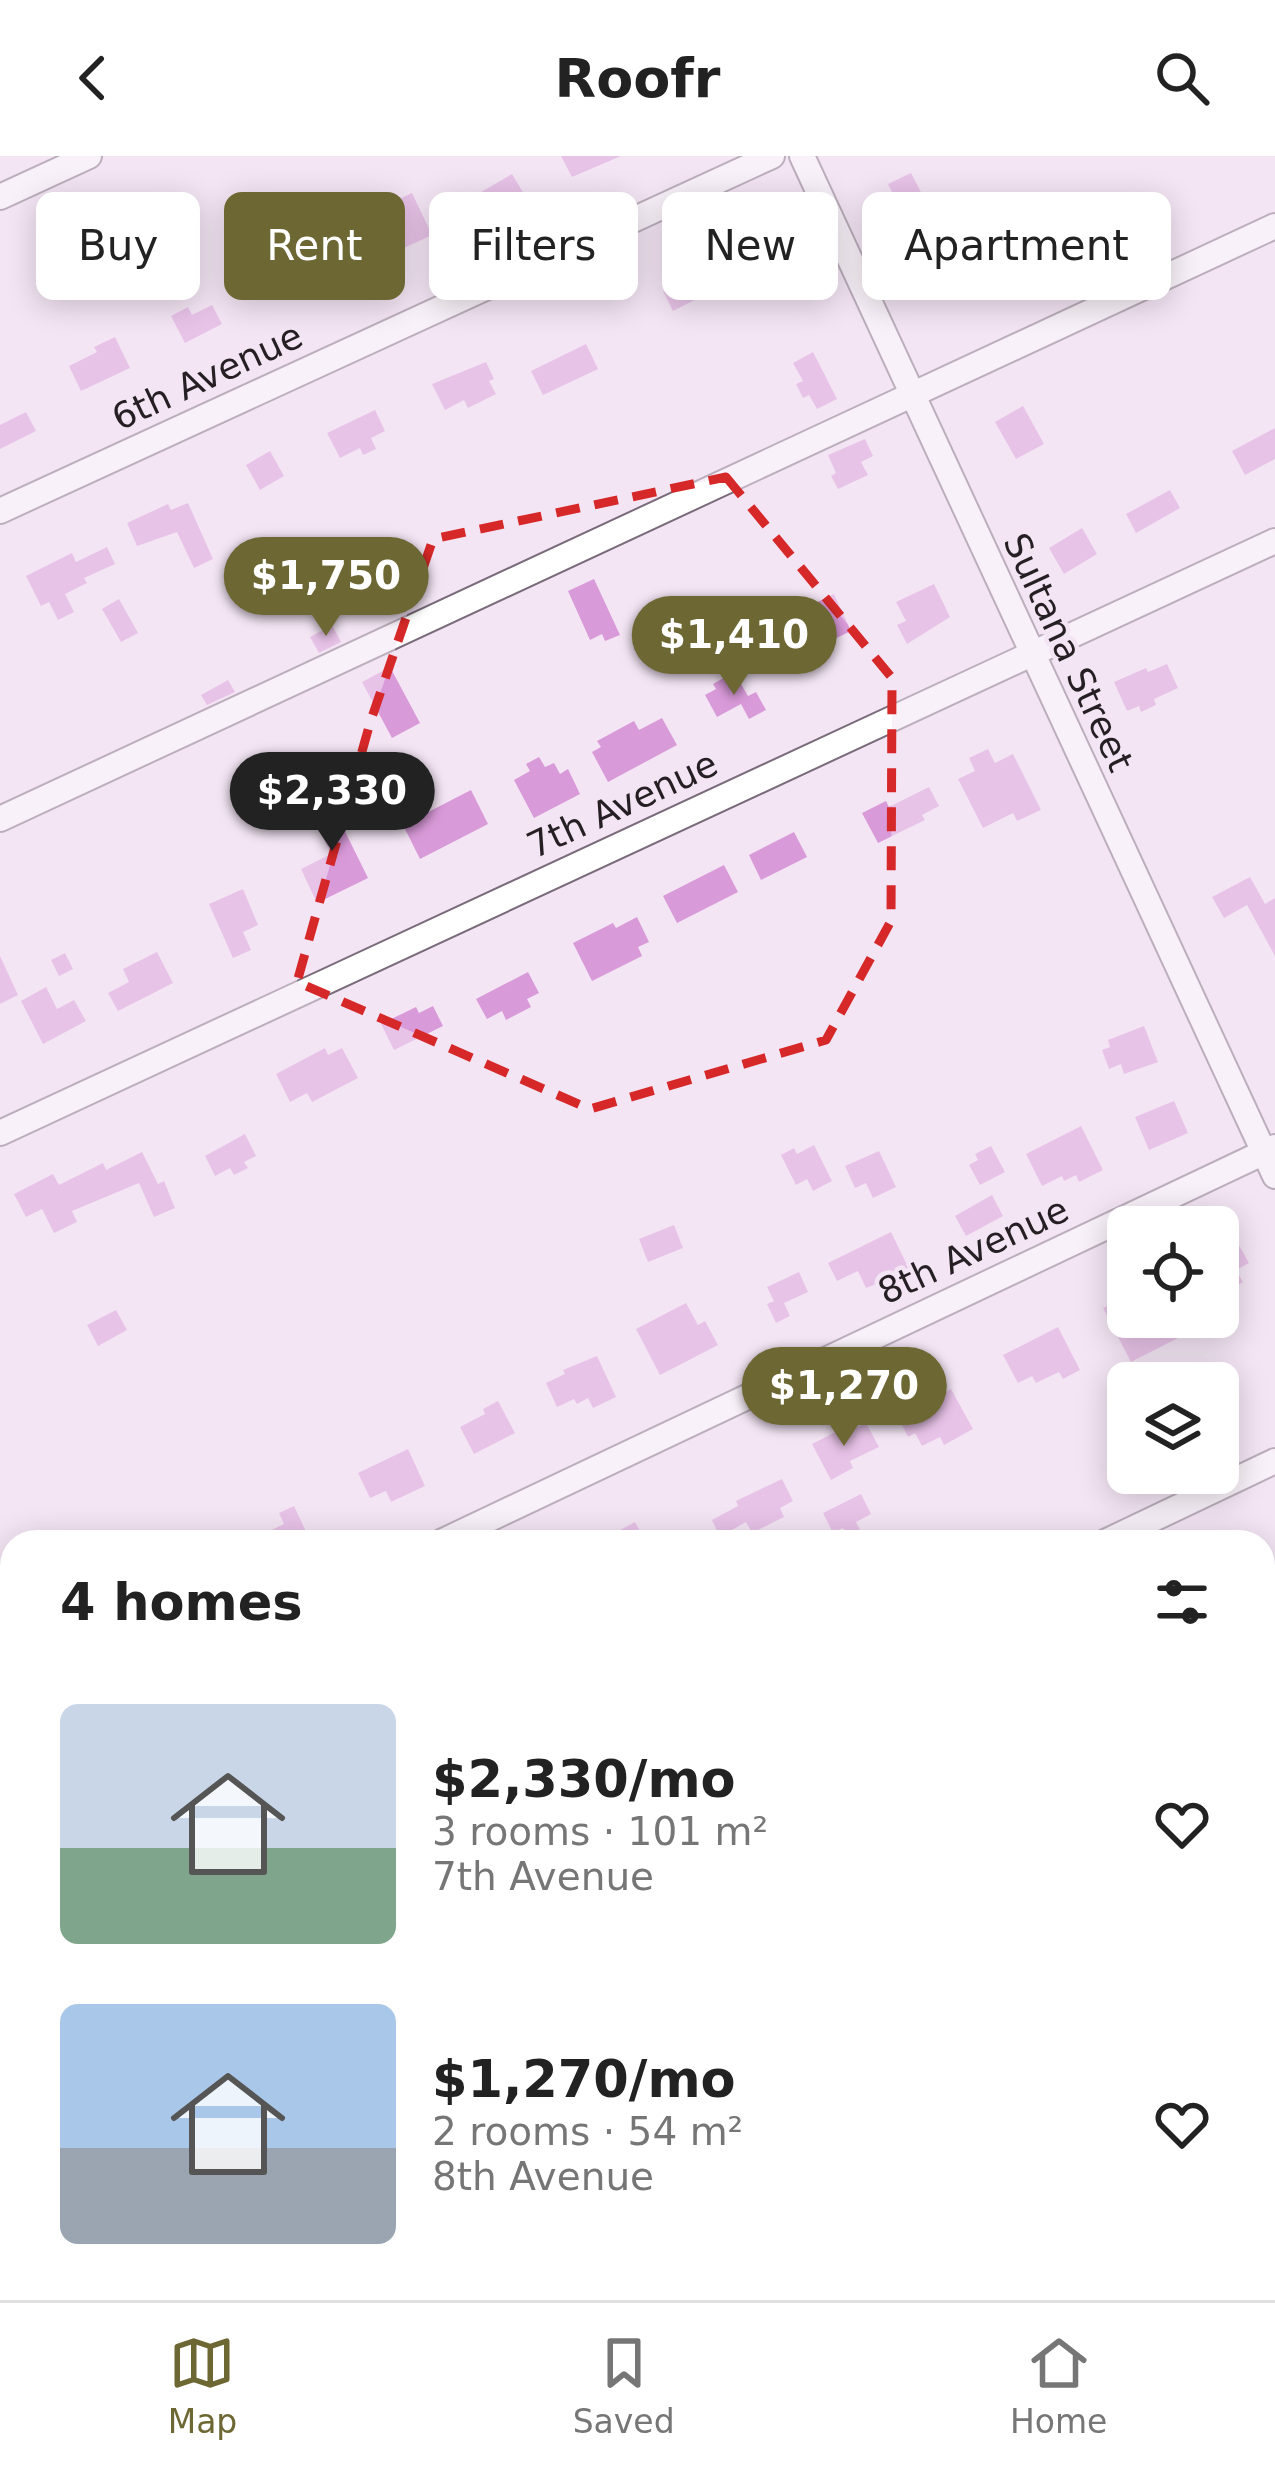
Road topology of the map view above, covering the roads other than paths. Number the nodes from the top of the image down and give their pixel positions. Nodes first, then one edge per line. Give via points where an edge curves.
1 (89, 156) edge
2 (772, 156) edge
3 (802, 156) edge
4 (0, 197) edge
5 (1275, 226) edge
6 (910, 393) junction
7 (0, 511) edge
8 (1275, 541) edge
9 (1030, 655) junction
10 (0, 819) edge
11 (0, 1132) edge
12 (1269, 1150) edge
13 (1275, 1176) edge
14 (1275, 1461) edge
15 (466, 1530) edge
16 (1130, 1530) edge

1 - 4 street
2 - 7 street, 6th Avenue
3 - 6 street, Sultana Street
5 - 6 street
6 - 9 street, Sultana Street
6 - 10 street
8 - 9 street, 7th Avenue
9 - 11 street, 7th Avenue
9 - 12 street, Sultana Street
12 - 13 street, Sultana Street
12 - 15 street, 8th Avenue
14 - 16 street

